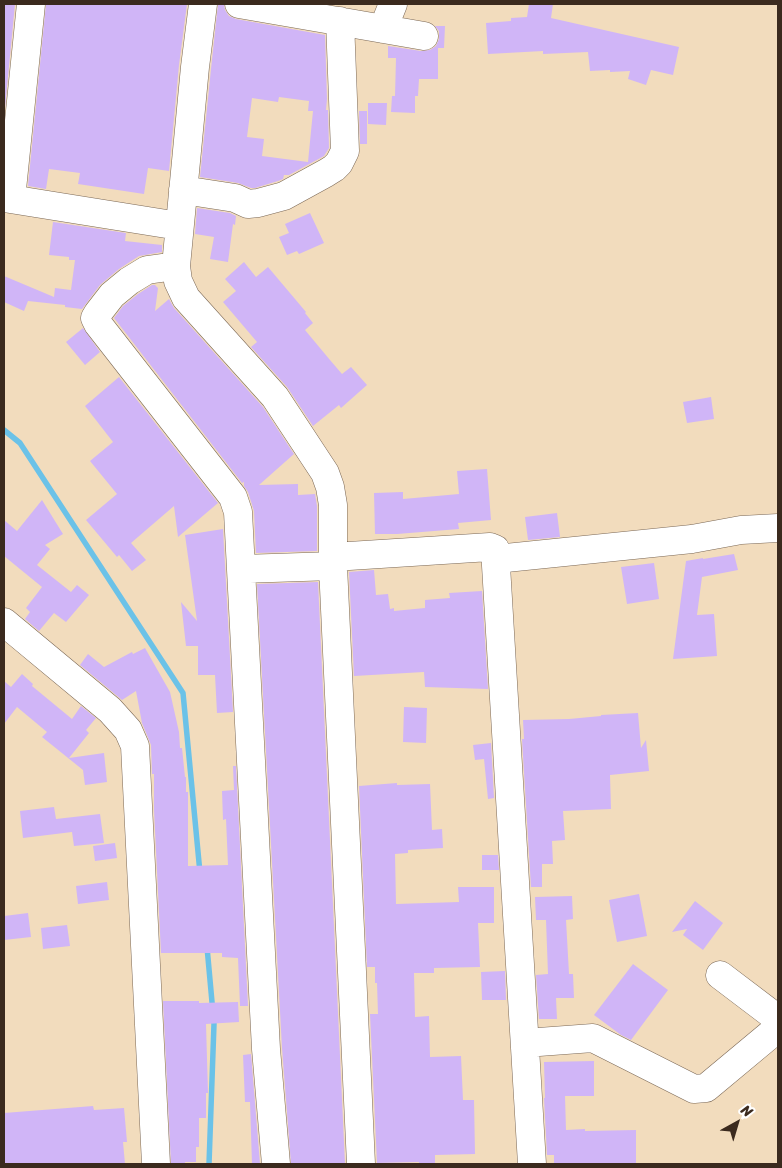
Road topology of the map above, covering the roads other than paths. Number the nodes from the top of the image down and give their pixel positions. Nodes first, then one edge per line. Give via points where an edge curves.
1 (31, 4) edge
2 (202, 4) edge
3 (239, 4) edge
4 (393, 4) edge
5 (340, 22) junction
6 (383, 29) junction
7 (424, 36) dead end
8 (183, 190) junction
9 (7, 198) edge
10 (179, 226) junction
11 (176, 266) junction
12 (778, 528) edge
13 (496, 559) junction
14 (333, 561) junction
15 (242, 569) junction
16 (4, 622) edge
17 (720, 975) dead end
18 (778, 1019) edge
19 (778, 1028) edge
20 (525, 1043) junction
21 (156, 1164) edge
22 (276, 1164) edge
23 (361, 1164) edge
24 (532, 1164) edge

1 - 9 street
2 - 8 street
3 - 5 street
4 - 6 street
5 - 6 street
5 - 8 street via 345,151 339,163 284,196 258,204
6 - 7 street
8 - 10 street
9 - 10 street
10 - 11 street
11 - 14 street via 178,281 186,298 275,398 325,473 333,506
11 - 15 street via 147,270 129,281 112,295 95,318 233,498 238,512
12 - 13 street
13 - 14 street via 495,549 490,547
13 - 20 street
14 - 15 street
14 - 23 street
15 - 22 street via 266,1049
16 - 21 street via 110,710 128,730 135,746
17 - 18 street
19 - 20 street via 706,1088 694,1089 593,1038
20 - 24 street

